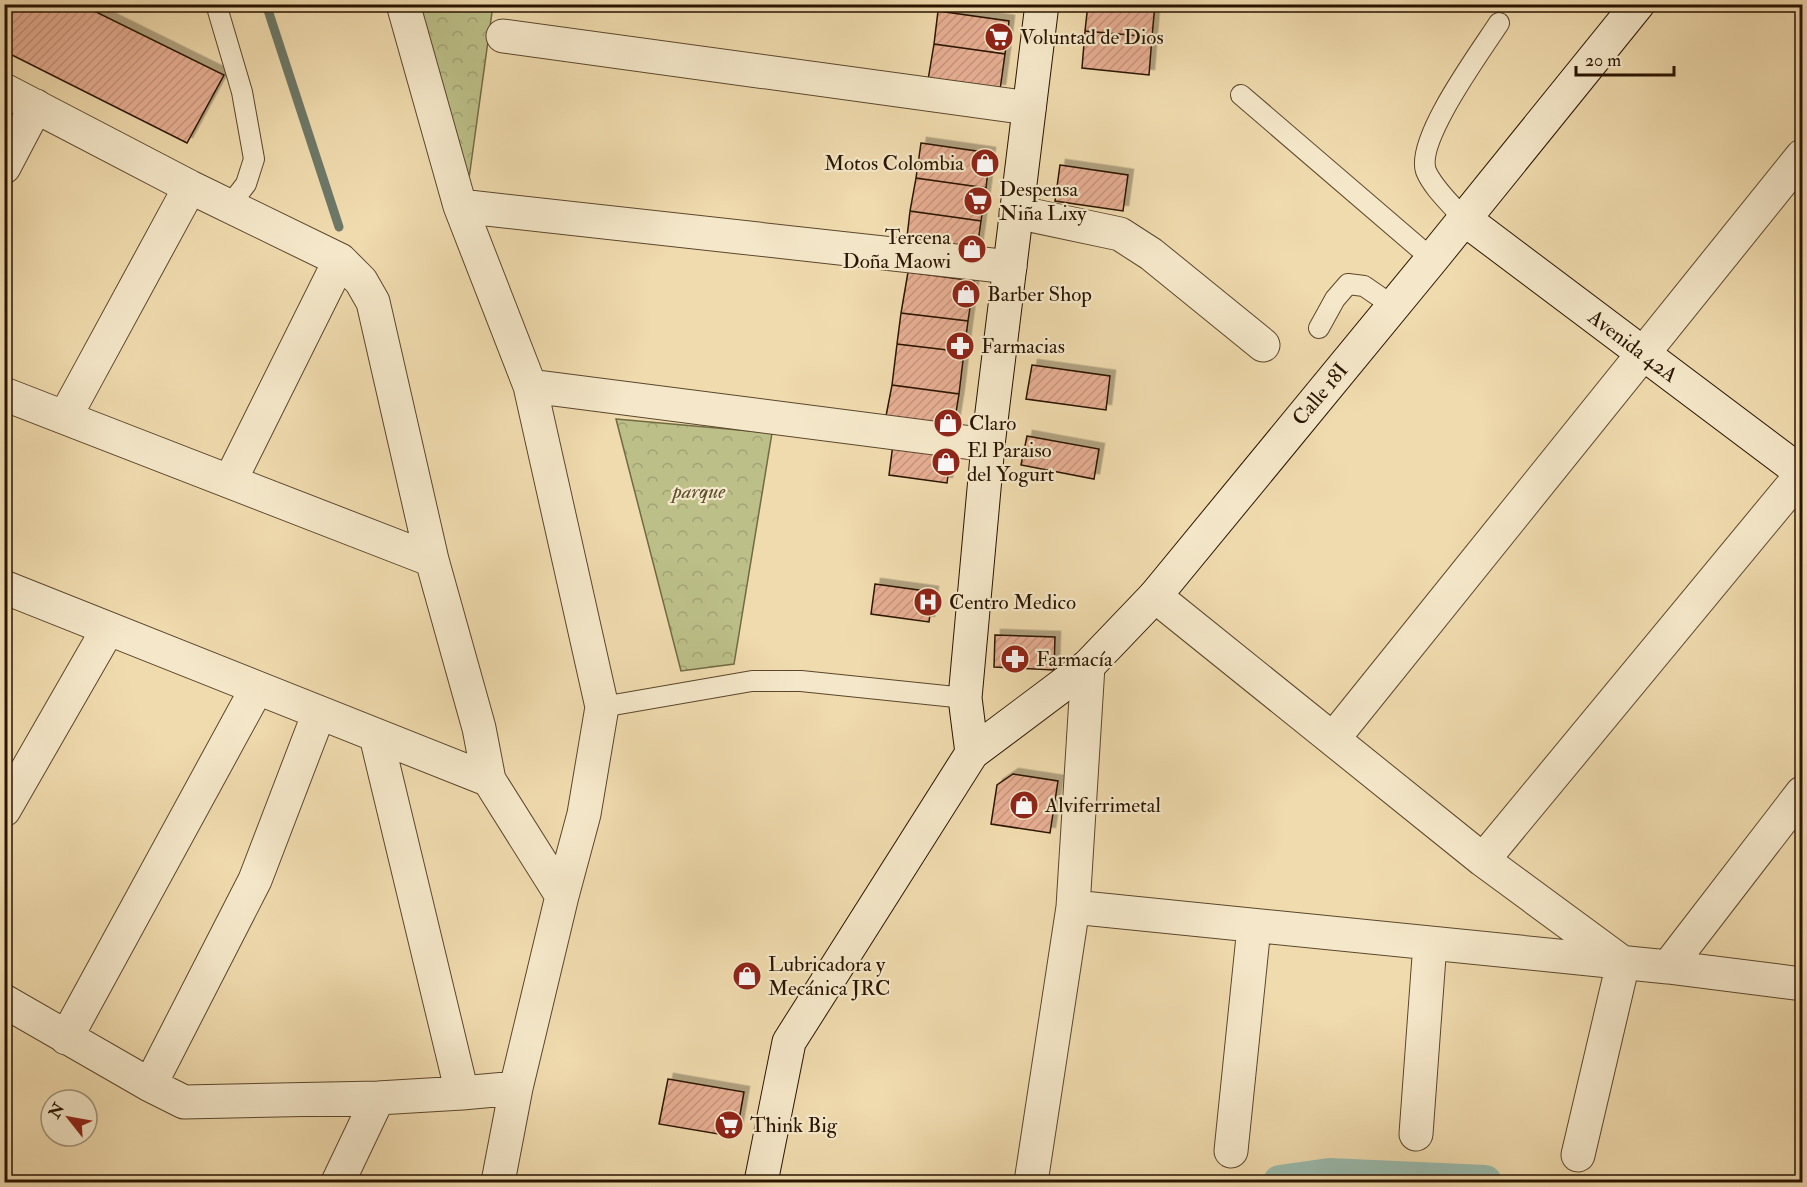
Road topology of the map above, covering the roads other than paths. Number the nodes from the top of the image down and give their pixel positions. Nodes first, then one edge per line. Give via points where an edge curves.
1 (216, 4) edge
2 (403, 4) edge
3 (1042, 4) edge
4 (1638, 4) edge
5 (1499, 24) dead end
6 (503, 36) dead end
7 (4, 90) edge
8 (1241, 95) dead end
9 (36, 106) junction
10 (1029, 108) junction
11 (1803, 156) edge
12 (4, 167) edge
13 (190, 187) junction
14 (229, 206) junction
15 (460, 206) junction
16 (1016, 212) junction
17 (1463, 218) junction
18 (1432, 259) junction
19 (340, 260) junction
20 (1010, 267) junction
21 (1393, 306) junction
22 (1319, 328) dead end
23 (1263, 345) dead end
24 (1642, 353) junction
25 (530, 386) junction
26 (4, 394) edge
27 (64, 417) junction
28 (988, 445) junction
29 (1803, 474) edge
30 (231, 481) junction
31 (432, 560) junction
32 (4, 587) edge
33 (1155, 596) junction
34 (108, 628) junction
35 (1088, 666) junction
36 (258, 688) junction
37 (965, 698) junction
38 (602, 707) junction
39 (319, 713) junction
40 (376, 736) junction
41 (1333, 739) junction
42 (972, 753) junction
43 (489, 780) junction
44 (1803, 793) edge
45 (4, 810) edge
46 (1483, 860) junction
47 (562, 896) junction
48 (1072, 907) junction
49 (1254, 927) junction
50 (1430, 943) junction
51 (1623, 963) junction
52 (1668, 967) junction
53 (1803, 984) edge
54 (4, 1001) edge
55 (66, 1038) junction
56 (150, 1085) junction
57 (516, 1088) junction
58 (462, 1094) junction
59 (378, 1098) junction
60 (1416, 1134) dead end
61 (1231, 1151) dead end
62 (1578, 1155) dead end
63 (338, 1182) edge
64 (498, 1182) edge
65 (761, 1182) edge
66 (1031, 1182) edge

1 - 14 lane via 242,92 254,159 246,184
2 - 15 street
3 - 10 street
4 - 17 street, Calle 18I
5 - 17 lane via 1428,142 1425,169
6 - 10 street
7 - 9 street
8 - 18 lane
9 - 12 street
9 - 13 street
10 - 16 street
11 - 24 street
13 - 14 street
13 - 27 street
14 - 19 street
15 - 20 street
15 - 25 street
16 - 20 street
16 - 23 street via 1120,234 1151,254
17 - 18 street, Calle 18I
17 - 24 street, Avenida 42A
18 - 21 street, Calle 18I
19 - 30 street
19 - 31 street via 361,281 373,302
20 - 28 street
21 - 22 lane via 1364,286 1348,284 1335,298
21 - 33 street, Calle 18I
24 - 29 street, Avenida 42A
24 - 41 street
25 - 28 street
25 - 38 street
26 - 27 street
27 - 30 street
28 - 37 street
29 - 46 street
30 - 31 street
31 - 43 street via 479,728
32 - 34 street
33 - 35 street, Calle 18I
33 - 41 street
34 - 36 street
34 - 45 street
35 - 42 street, Calle 18I
35 - 48 street
36 - 39 street
36 - 55 street
37 - 38 lane via 801,681 752,681
37 - 42 street
38 - 47 street via 584,814
39 - 40 street
39 - 56 street via 255,880
40 - 43 street
40 - 58 street
41 - 46 street
42 - 65 street via 789,1042
43 - 47 street
44 - 52 street
46 - 51 street
47 - 57 street
48 - 49 street
48 - 66 street
49 - 50 street
49 - 61 street
50 - 51 street
50 - 60 street
51 - 52 street
51 - 62 street
52 - 53 street
54 - 55 street
55 - 56 street
56 - 59 street via 184,1102
57 - 58 street
57 - 64 street
58 - 59 street
59 - 63 street

